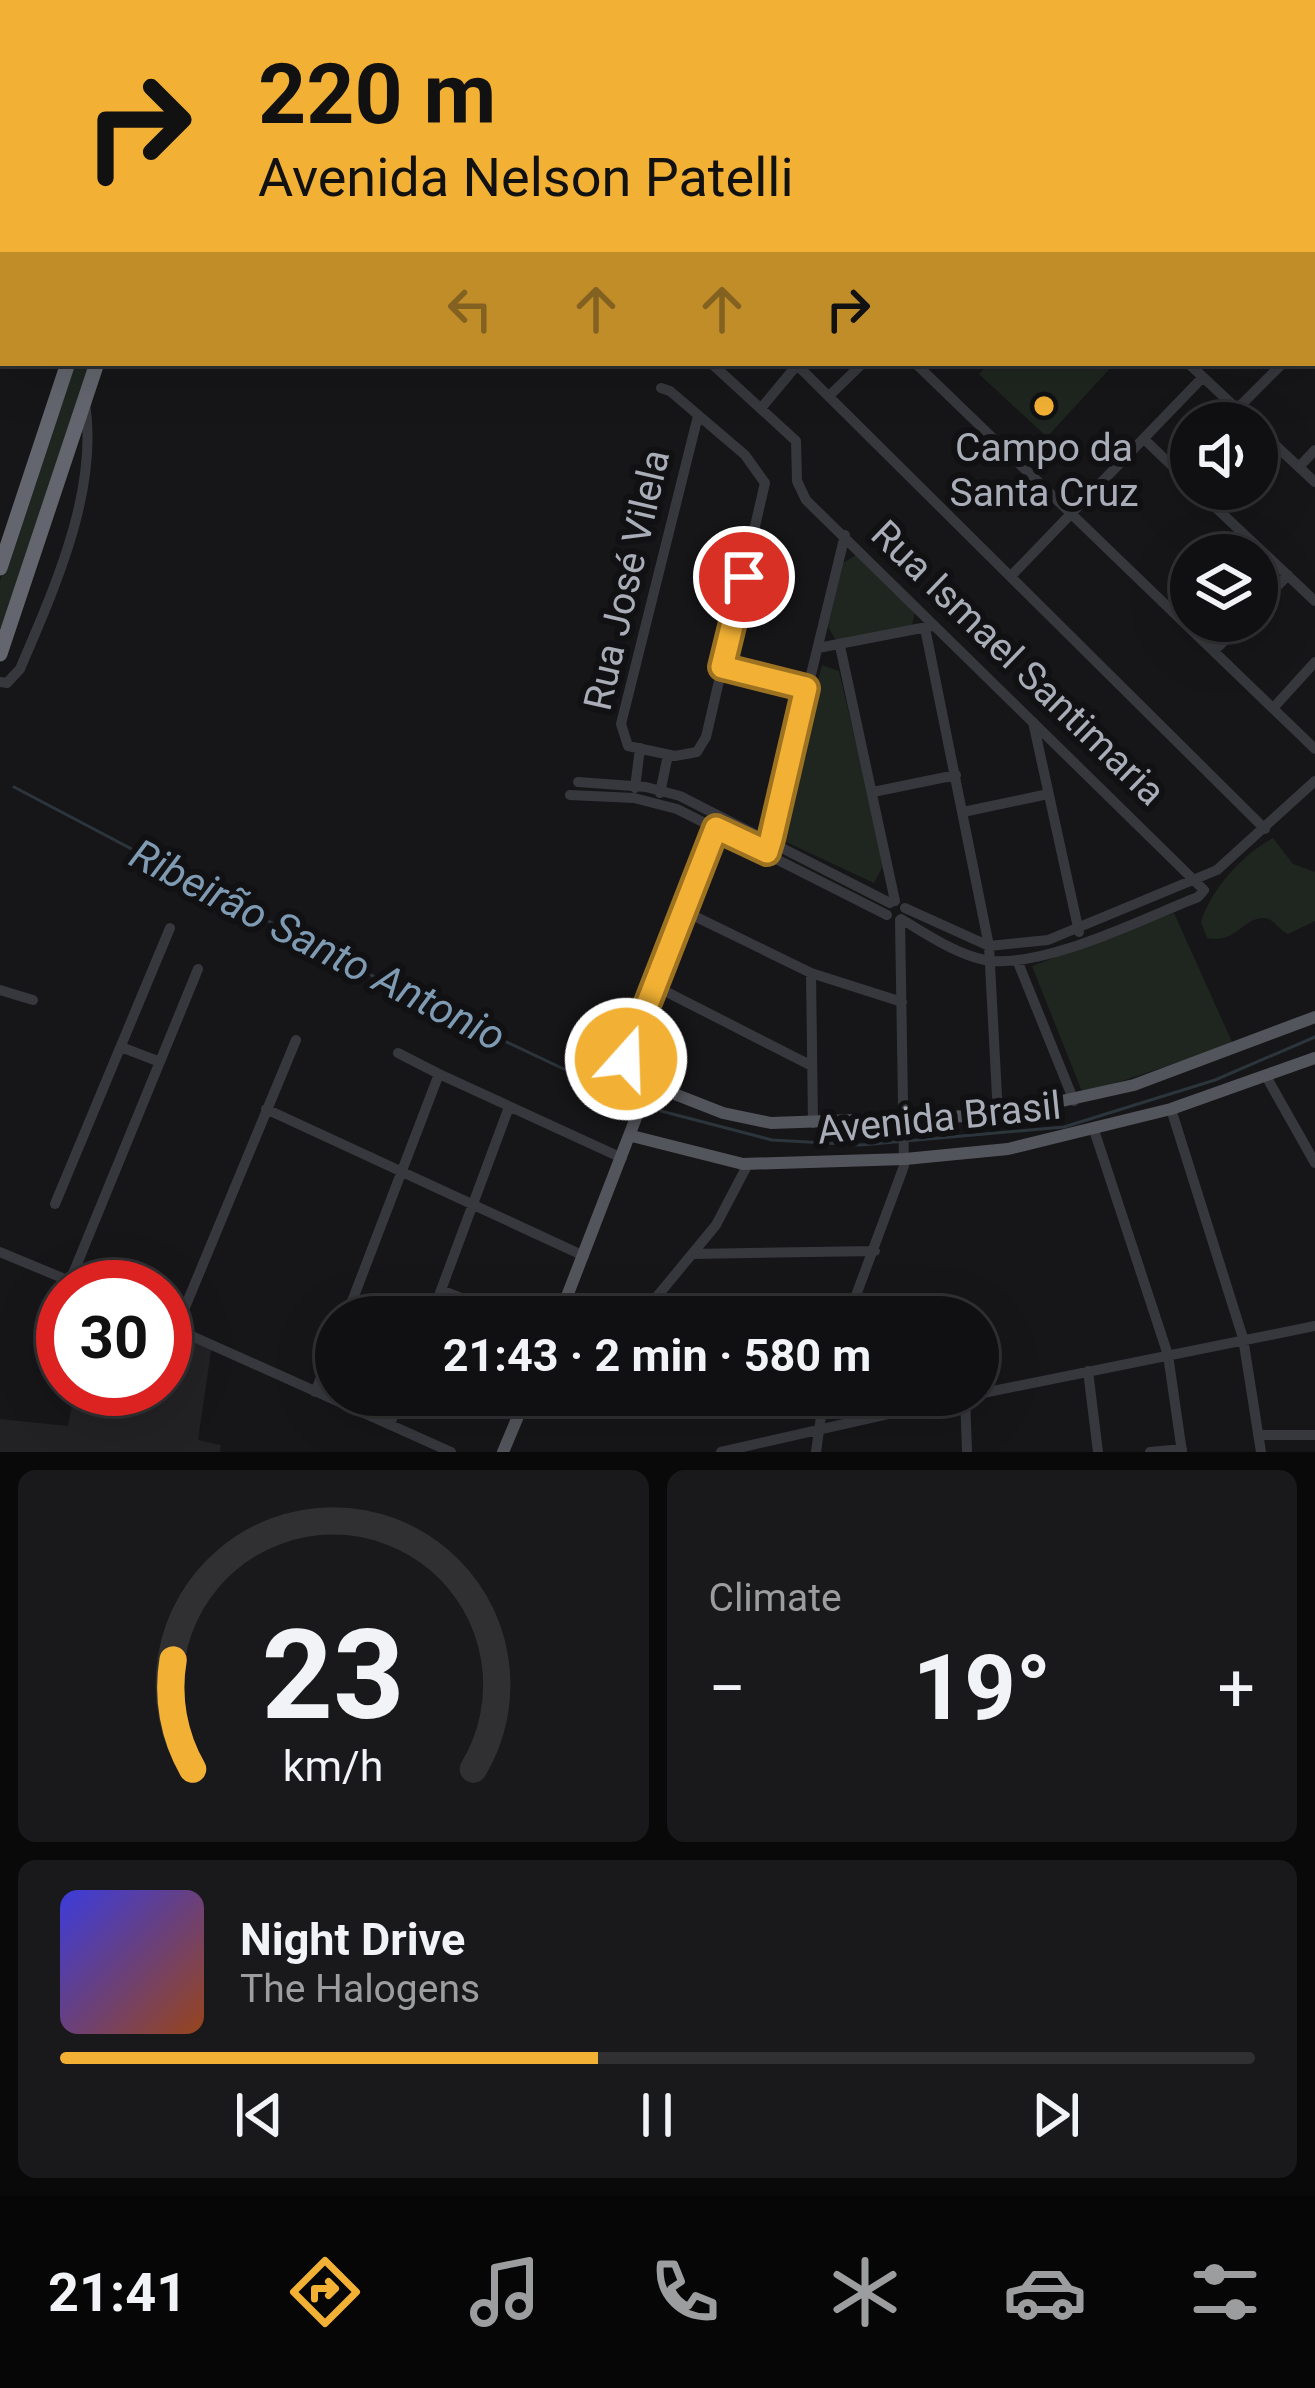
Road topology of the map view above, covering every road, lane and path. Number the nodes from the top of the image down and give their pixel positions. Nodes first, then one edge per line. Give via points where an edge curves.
1 (67, 366) edge
2 (96, 366) edge
3 (715, 366) edge
4 (794, 366) edge
5 (798, 366) edge
6 (859, 366) edge
7 (918, 366) edge
8 (1191, 366) edge
9 (1280, 366) edge
10 (1203, 377) junction
11 (662, 388) dead end
12 (829, 396) junction
13 (84, 400) junction
14 (1230, 402) edge
15 (1244, 402) edge
16 (762, 407) junction
17 (698, 416) junction
18 (1145, 440) junction
19 (1278, 447) edge
20 (1315, 450) edge
21 (1170, 463) edge
22 (1299, 467) junction
23 (1315, 482) edge
24 (1219, 510) edge
25 (1070, 516) junction
26 (845, 536) junction
27 (0, 568) edge
28 (1012, 575) junction
29 (1288, 575) junction
30 (1278, 585) edge
31 (1315, 601) edge
32 (930, 626) junction
33 (1223, 642) edge
34 (840, 646) junction
35 (818, 648) junction
36 (1215, 650) junction
37 (0, 654) edge
38 (1315, 662) edge
39 (722, 667) junction
40 (0, 682) edge
41 (806, 688) junction
42 (1275, 706) junction
43 (1033, 721) junction
44 (640, 748) junction
45 (1315, 749) edge
46 (668, 755) junction
47 (956, 776) junction
48 (1315, 781) edge
49 (578, 782) dead end
50 (635, 792) junction
51 (873, 792) junction
52 (1048, 794) junction
53 (570, 795) dead end
54 (660, 796) junction
55 (963, 812) junction
56 (716, 828) junction
57 (1265, 829) junction
58 (769, 846) junction
59 (890, 871) junction
60 (1198, 880) junction
61 (864, 888) junction
62 (685, 911) junction
63 (896, 911) junction
64 (170, 928) dead end
65 (1079, 935) junction
66 (988, 946) junction
67 (988, 960) junction
68 (1017, 960) junction
69 (198, 969) dead end
70 (812, 973) junction
71 (653, 985) junction
72 (0, 990) edge
73 (33, 1000) dead end
74 (902, 1002) junction
75 (1315, 1017) edge
76 (296, 1040) dead end
77 (121, 1047) junction
78 (398, 1053) dead end
79 (1315, 1058) edge
80 (160, 1062) junction
81 (812, 1066) junction
82 (439, 1074) junction
83 (1267, 1078) junction
84 (649, 1084) junction
85 (1074, 1101) junction
86 (509, 1107) junction
87 (266, 1109) junction
88 (1171, 1109) junction
89 (998, 1115) junction
90 (906, 1122) junction
91 (813, 1123) junction
92 (1094, 1130) junction
93 (632, 1136) junction
94 (905, 1155) junction
95 (622, 1157) junction
96 (1315, 1163) edge
97 (748, 1164) junction
98 (405, 1172) junction
99 (56, 1204) dead end
100 (476, 1204) junction
101 (875, 1251) junction
102 (0, 1252) edge
103 (692, 1254) junction
104 (584, 1256) junction
105 (79, 1260) edge
106 (36, 1267) edge
107 (192, 1278) edge
108 (441, 1290) junction
109 (355, 1296) edge
110 (439, 1296) edge
111 (456, 1296) edge
112 (568, 1296) edge
113 (657, 1296) edge
114 (857, 1296) edge
115 (1315, 1326) edge
116 (192, 1336) edge
117 (1243, 1338) junction
118 (1168, 1355) junction
119 (1088, 1371) junction
120 (999, 1389) edge
121 (315, 1392) edge
122 (376, 1416) edge
123 (393, 1416) edge
124 (518, 1416) edge
125 (819, 1416) edge
126 (881, 1416) edge
127 (970, 1416) edge
128 (391, 1422) junction
129 (816, 1431) junction
130 (510, 1434) junction
131 (1258, 1435) junction
132 (1315, 1435) edge
133 (1182, 1450) edge
134 (451, 1452) edge
135 (502, 1452) edge
136 (512, 1452) edge
137 (721, 1452) edge
138 (816, 1452) edge
139 (967, 1452) edge
140 (1098, 1452) edge
141 (1150, 1452) edge
142 (1261, 1452) edge

1 - 27 highway
2 - 13 highway
3 - 16 street
4 - 16 street
5 - 12 street
6 - 12 street
7 - 25 street
8 - 10 street
9 - 15 street
10 - 14 street
10 - 18 street
11 - 17 street
12 - 28 street
13 - 37 highway
13 - 40 street via 84,484 30,645 15,675
16 - 26 street, Rua Ismael Santimaria via 796,441 798,487
17 - 39 street via 757,467 765,488
17 - 44 street, Rua José Vilela via 622,710 625,742
18 - 21 street
18 - 25 street
19 - 22 street
20 - 22 street
22 - 23 street
24 - 29 street
25 - 28 street
25 - 36 street
26 - 32 street, Rua Ismael Santimaria
26 - 35 street
28 - 57 street
29 - 30 street
29 - 31 street
32 - 34 street
32 - 43 street, Rua Ismael Santimaria
32 - 47 street
33 - 36 street
34 - 35 street
34 - 51 street
35 - 41 street
36 - 42 street
38 - 42 street
39 - 41 street
39 - 46 street via 704,743 694,754
41 - 58 street
42 - 45 street
43 - 52 street
43 - 60 street, Rua Ismael Santimaria
44 - 46 street
44 - 50 street
46 - 54 street
47 - 51 street
47 - 55 street
48 - 57 street
49 - 50 street
50 - 53 street
50 - 54 street
51 - 59 street
52 - 55 street
52 - 65 street
54 - 56 street
54 - 58 street
55 - 66 street
56 - 58 street
56 - 62 street
57 - 60 street
58 - 61 street
58 - 63 street
59 - 61 street
59 - 63 street
60 - 65 street via 1200,896
61 - 63 street
62 - 70 street
62 - 71 street
63 - 66 street
63 - 67 street via 956,950
63 - 74 street
64 - 77 street
65 - 66 street
65 - 68 street
66 - 67 street
67 - 68 street
67 - 89 street
68 - 85 street
69 - 80 street
70 - 74 street
70 - 81 street
71 - 81 street
71 - 84 street via 625,1062
72 - 73 street
74 - 90 street
75 - 85 main road, Avenida Brasil via 1195,1066
76 - 87 street
77 - 80 street
77 - 99 street
78 - 82 street
79 - 83 main road, Avenida Brasil
80 - 105 street
81 - 91 street
82 - 86 street
82 - 98 street
83 - 88 main road, Avenida Brasil
83 - 96 street
84 - 91 main road, Avenida Brasil via 739,1118
84 - 93 main road
85 - 89 main road, Avenida Brasil
86 - 95 street
86 - 100 street
87 - 98 street
87 - 107 street
88 - 92 main road, Avenida Brasil
88 - 117 street
89 - 90 main road, Avenida Brasil
90 - 91 main road, Avenida Brasil
90 - 94 street
92 - 94 main road, Avenida Brasil via 1008,1149
92 - 118 street
93 - 95 main road
93 - 97 main road, Avenida Brasil
94 - 97 main road, Avenida Brasil
94 - 101 street
95 - 104 main road
97 - 103 street
98 - 100 street
98 - 109 street
100 - 104 street
100 - 108 street
101 - 103 street
101 - 114 street
102 - 106 street
103 - 113 street
104 - 112 main road
108 - 110 street
108 - 111 street
115 - 117 street
116 - 121 street
117 - 118 street
117 - 131 street
118 - 119 street
118 - 133 street
119 - 120 street
119 - 140 street
122 - 128 street
123 - 128 street
124 - 130 main road
125 - 129 street
126 - 129 street
127 - 139 street
128 - 134 street
129 - 137 street
129 - 138 street
130 - 135 main road
130 - 136 main road
131 - 132 street
131 - 142 street
133 - 141 street

